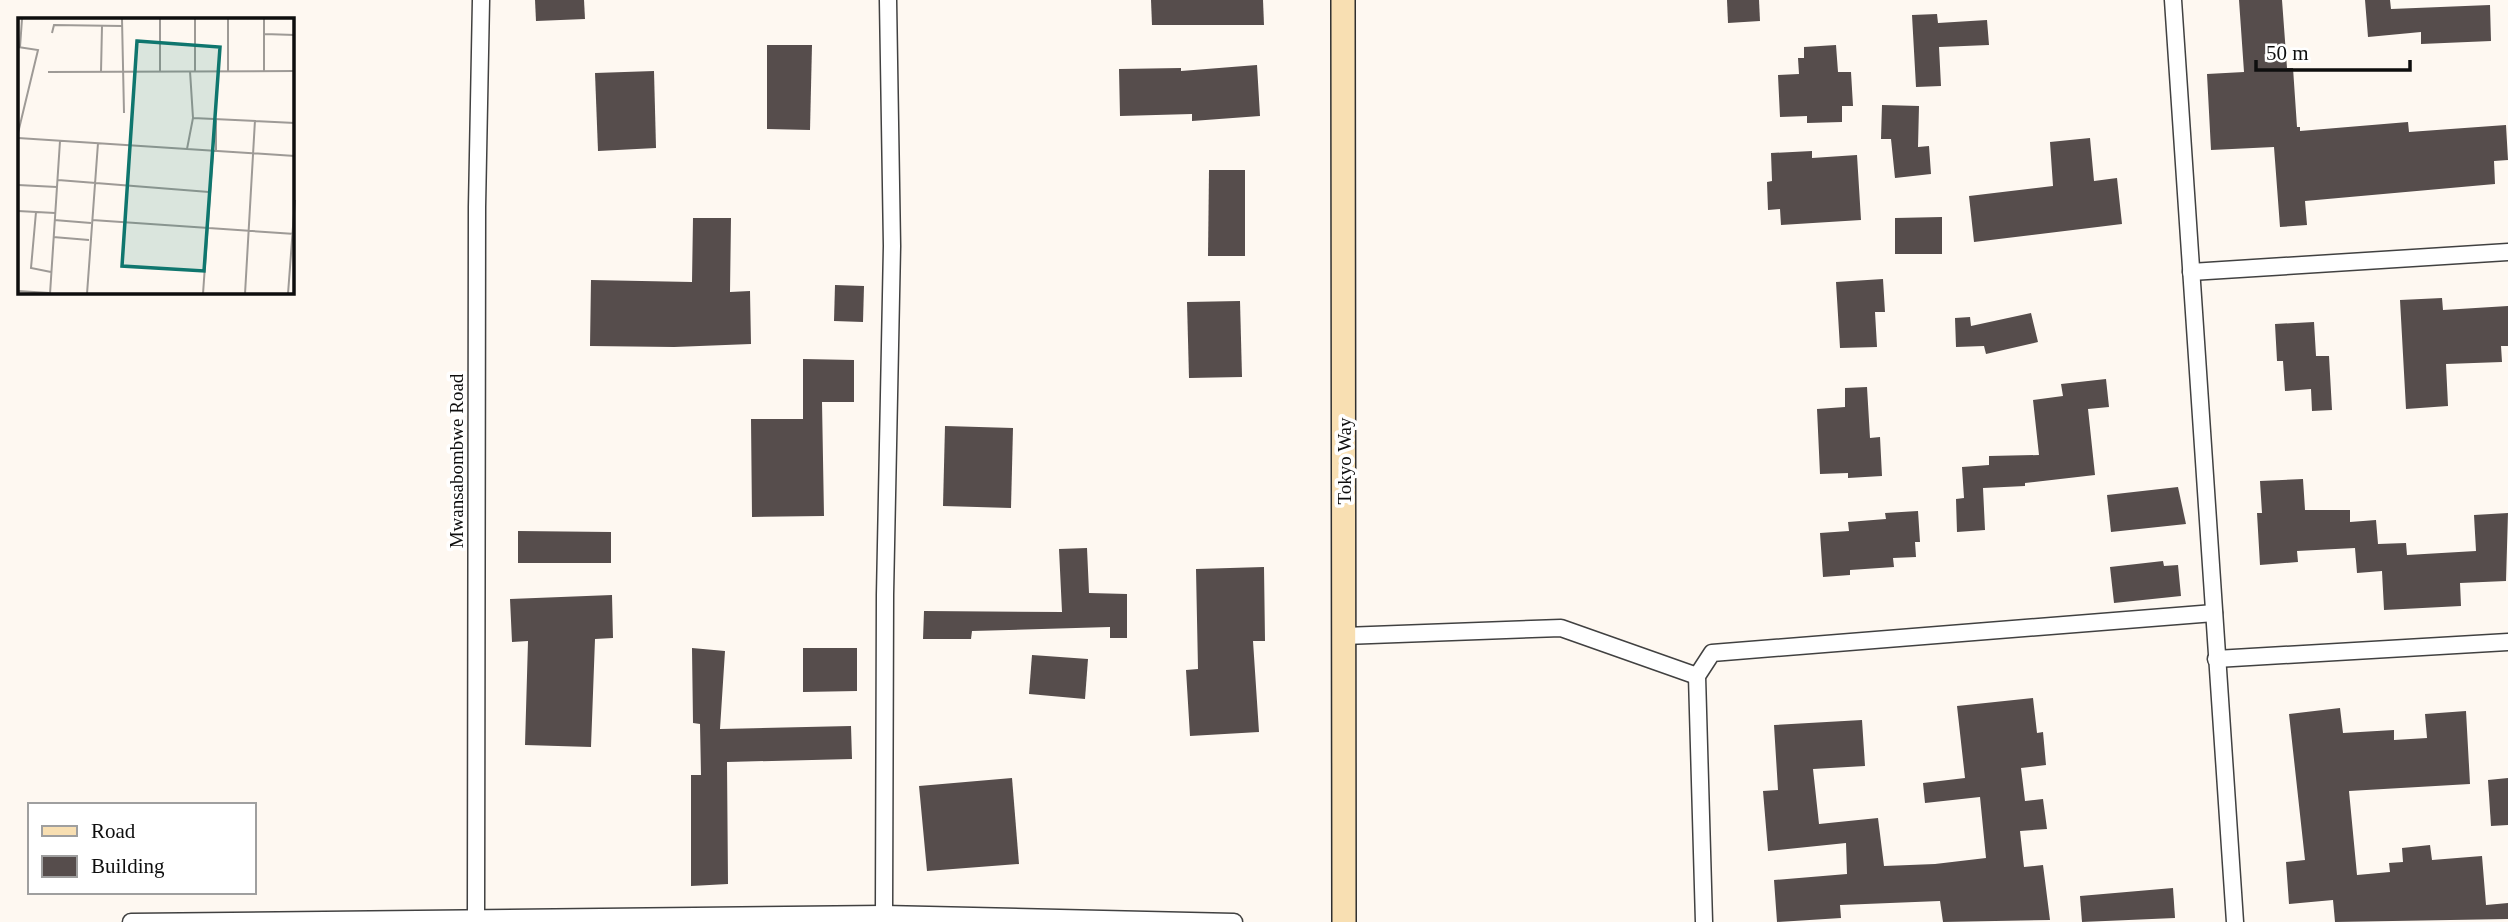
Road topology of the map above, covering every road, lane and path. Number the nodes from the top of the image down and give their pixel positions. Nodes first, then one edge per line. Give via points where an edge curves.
1 (481, 0) edge
2 (888, 0) edge
3 (1343, 0) edge
4 (2173, 0) edge
5 (2508, 252) edge
6 (2191, 272) junction
7 (2214, 613) junction
8 (1344, 636) junction
9 (2508, 642) edge
10 (2216, 659) junction
11 (1697, 676) junction
12 (884, 914) junction
13 (476, 920) edge
14 (131, 922) edge
15 (1234, 922) edge
16 (1344, 922) edge
17 (1704, 922) edge
18 (2235, 922) edge

1 - 13 street, Mwansabombwe Road
2 - 12 street via 892,246
3 - 8 street, Tokyo Way
4 - 6 street
5 - 6 street
6 - 7 street
7 - 10 street
7 - 11 street via 1712,653
8 - 11 street via 1561,628
8 - 16 street, Tokyo Way
9 - 10 street
10 - 18 street
11 - 17 street
12 - 13 street
12 - 15 street
13 - 14 street

